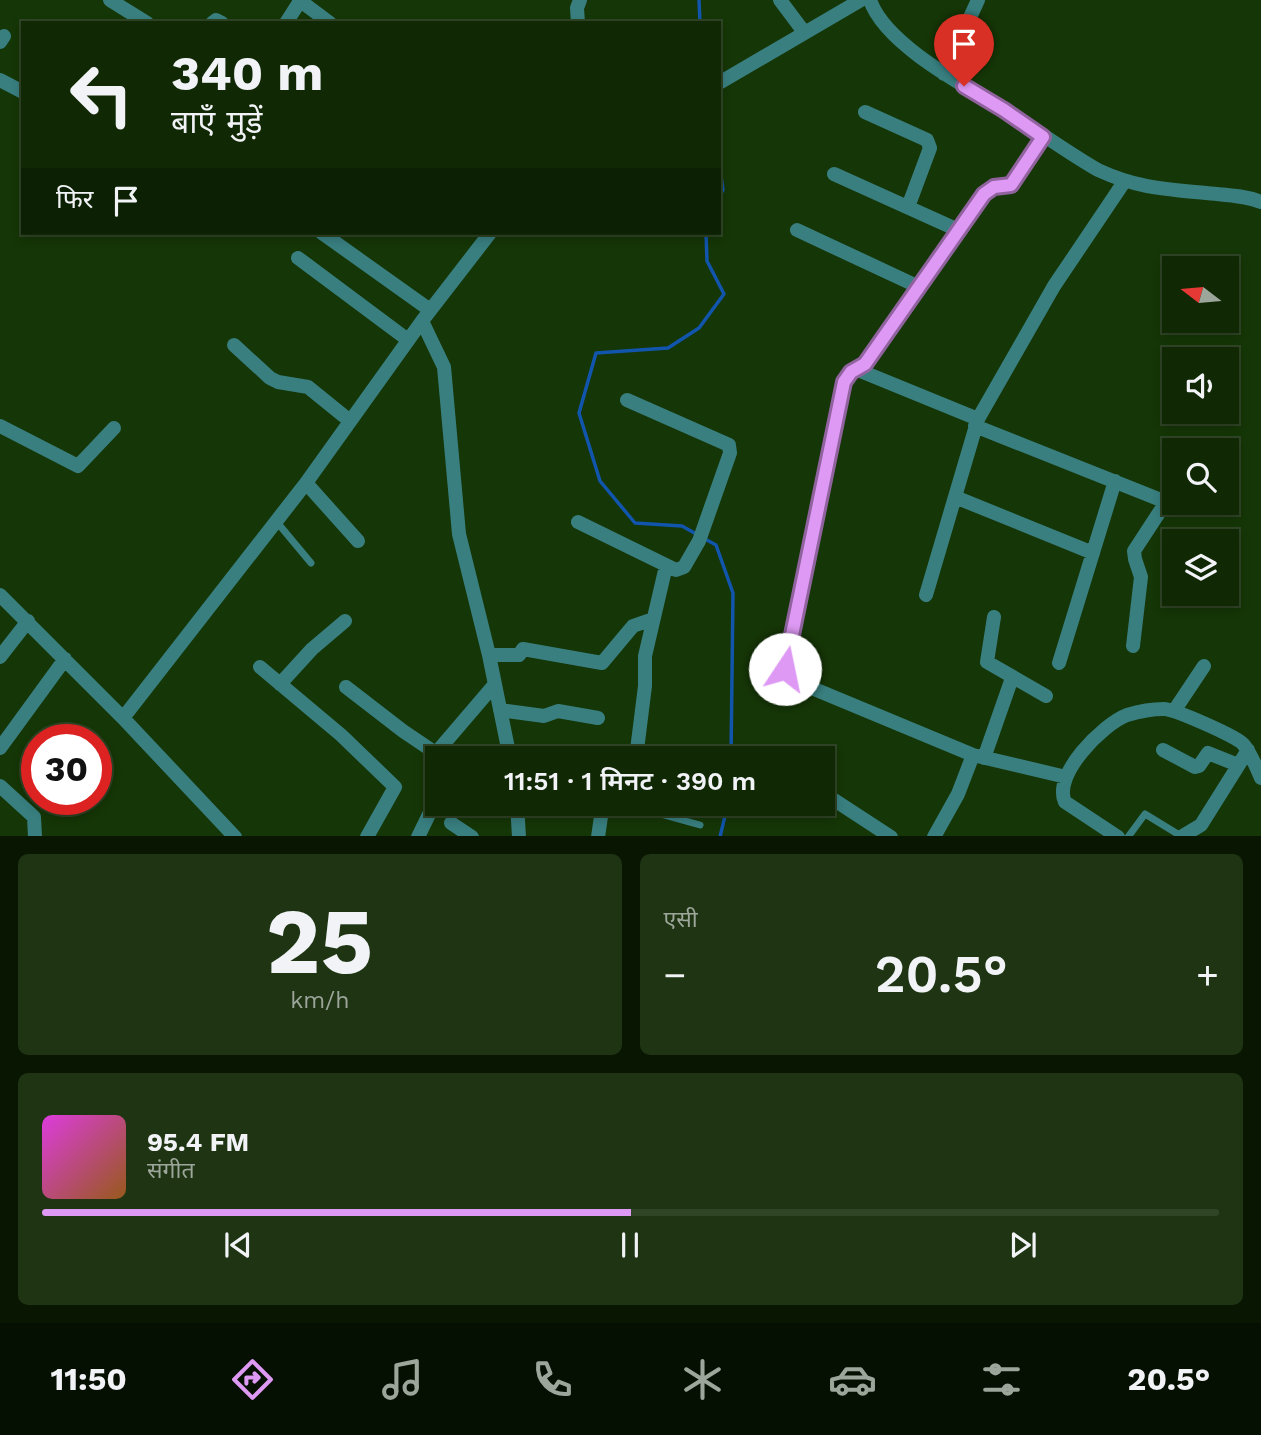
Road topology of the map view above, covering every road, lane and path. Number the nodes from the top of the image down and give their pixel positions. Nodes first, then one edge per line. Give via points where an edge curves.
1 (110, 0) edge
2 (299, 0) edge
3 (580, 0) edge
4 (780, 0) edge
5 (861, 0) edge
6 (870, 0) edge
7 (978, 0) edge
8 (144, 21) edge
9 (287, 21) edge
10 (327, 21) edge
11 (578, 21) edge
12 (804, 32) junction
13 (944, 74) junction
14 (0, 80) edge
15 (721, 82) edge
16 (21, 91) edge
17 (865, 112) dead end
18 (1043, 137) junction
19 (834, 174) dead end
20 (1124, 182) junction
21 (1261, 201) edge
22 (908, 208) junction
23 (797, 230) dead end
24 (958, 230) junction
25 (325, 235) edge
26 (488, 235) edge
27 (298, 258) dead end
28 (919, 287) junction
29 (426, 315) junction
30 (408, 340) junction
31 (234, 345) dead end
32 (858, 370) junction
33 (628, 400) dead end
34 (350, 421) junction
35 (976, 423) junction
36 (0, 426) edge
37 (114, 428) dead end
38 (1115, 481) junction
39 (306, 482) junction
40 (956, 497) junction
41 (276, 522) junction
42 (578, 522) dead end
43 (358, 541) dead end
44 (1093, 554) junction
45 (312, 563) dead end
46 (666, 566) junction
47 (0, 595) edge
48 (926, 595) dead end
49 (994, 617) dead end
50 (653, 619) junction
51 (27, 621) junction
52 (345, 621) dead end
53 (1133, 646) dead end
54 (489, 655) junction
55 (0, 657) edge
56 (65, 659) junction
57 (1059, 663) dead end
58 (1204, 666) dead end
59 (260, 667) dead end
60 (1012, 678) junction
61 (281, 684) junction
62 (495, 684) junction
63 (346, 687) dead end
64 (1046, 696) dead end
65 (500, 710) junction
66 (1174, 711) junction
67 (123, 718) junction
68 (598, 719) dead end
69 (428, 746) edge
70 (447, 746) edge
71 (508, 746) edge
72 (638, 746) edge
73 (0, 748) edge
74 (1163, 750) dead end
75 (1248, 750) junction
76 (978, 756) junction
77 (1238, 765) junction
78 (1066, 777) junction
79 (1261, 778) edge
80 (0, 786) edge
81 (835, 800) edge
82 (428, 816) edge
83 (518, 816) edge
84 (601, 816) edge
85 (668, 816) edge
86 (451, 823) dead end
87 (700, 825) dead end
88 (35, 836) edge
89 (234, 836) edge
90 (367, 836) edge
91 (418, 836) edge
92 (472, 836) edge
93 (519, 836) edge
94 (598, 836) edge
95 (891, 836) edge
96 (934, 836) edge
97 (1118, 836) edge
98 (1128, 836) edge
99 (1181, 836) edge

1 - 8 street
2 - 9 street
2 - 10 street
3 - 11 street
4 - 12 street
5 - 12 street
6 - 13 street via 884,25
7 - 13 street
12 - 15 street
13 - 18 street
14 - 16 street
17 - 22 street via 930,144
18 - 20 street
18 - 24 street via 1014,182 988,189
19 - 22 street
20 - 21 street
20 - 35 street via 1054,286
22 - 24 street
23 - 28 street
24 - 28 street
25 - 29 street
26 - 29 street
27 - 30 street
28 - 32 street
29 - 30 street
29 - 54 street via 444,367 459,534
30 - 34 street
31 - 34 street via 270,378 308,387
32 - 35 street
32 - 76 street via 844,382 785,669 795,681
33 - 46 street via 729,445 699,541 684,568
34 - 39 street
35 - 38 street
35 - 40 street
36 - 37 street via 78,466
38 - 44 street
38 - 53 street via 1166,502 1135,551 1142,577
39 - 41 street
39 - 43 street
40 - 44 street
40 - 48 street
41 - 45 lane
41 - 67 street
42 - 46 street
44 - 57 street
46 - 50 street
47 - 51 street
49 - 60 street via 987,662
50 - 54 street via 633,626 602,663 523,649 519,656
50 - 72 street
51 - 55 street
51 - 56 street
52 - 61 street
54 - 62 street
56 - 67 street
56 - 73 street
58 - 66 street
59 - 61 street
60 - 64 street
60 - 76 street
61 - 90 street via 395,787
62 - 65 street
62 - 70 street
63 - 69 street
65 - 68 street via 544,716 558,711
65 - 71 street
66 - 75 street via 1238,739
66 - 78 street via 1163,709 1119,719 1073,763
67 - 89 street
74 - 77 street via 1195,767 1208,753
75 - 77 street
75 - 79 street
76 - 78 street
76 - 96 street
77 - 99 street via 1200,825
78 - 97 street via 1065,802
80 - 88 street via 34,817
81 - 95 street
82 - 91 street
83 - 93 street
84 - 94 street
85 - 87 lane
86 - 92 street
98 - 99 lane via 1145,814

